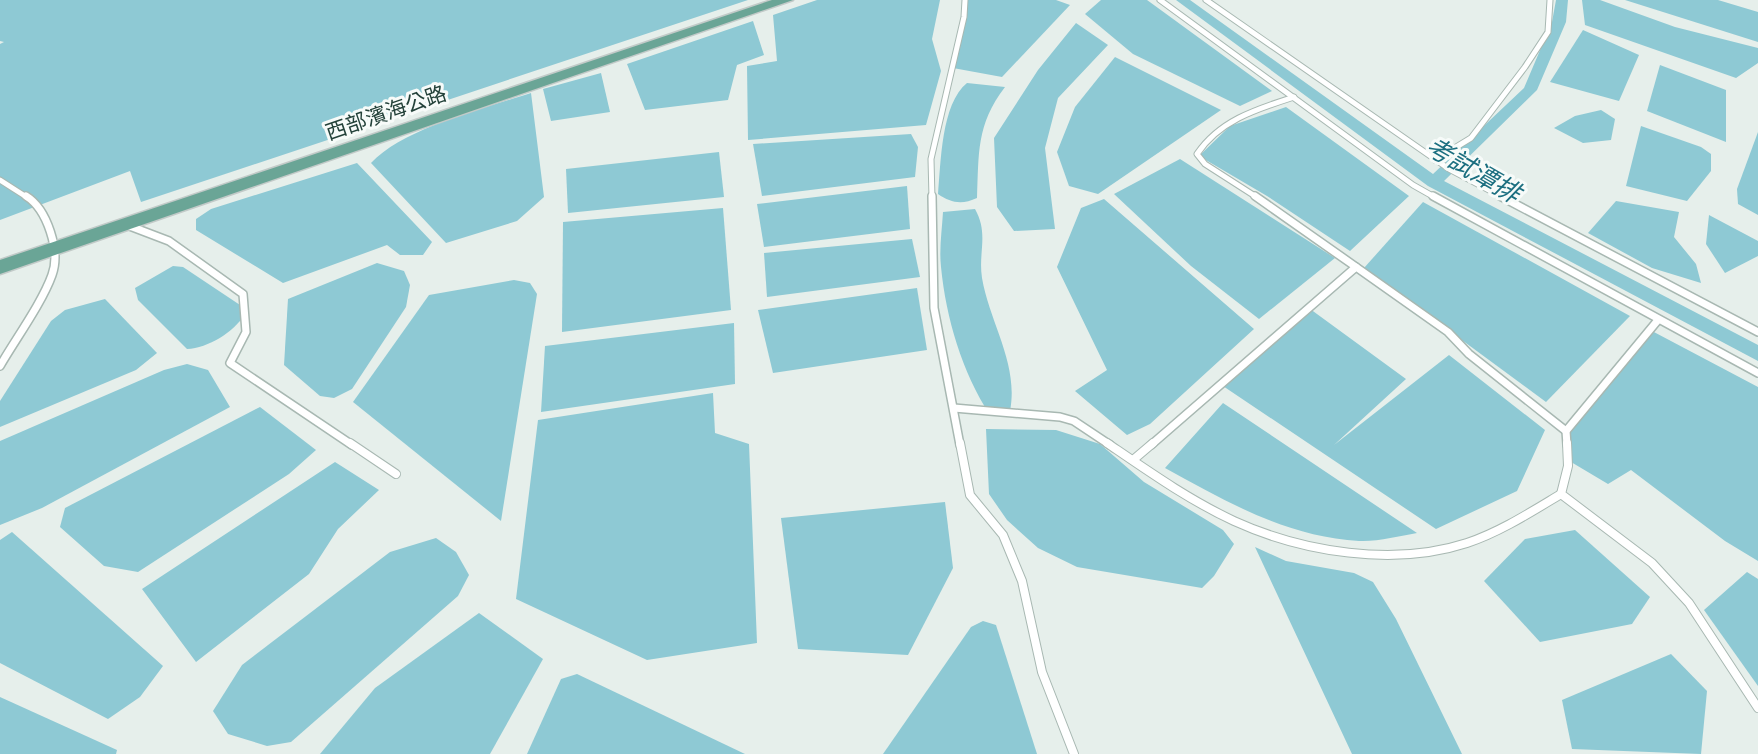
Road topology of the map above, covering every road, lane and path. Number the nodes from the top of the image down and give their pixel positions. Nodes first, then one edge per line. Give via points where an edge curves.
1 (786, 0) edge
2 (965, 0) edge
3 (1160, 0) edge
4 (1206, 0) edge
5 (1550, 0) edge
6 (1294, 97) junction
7 (1435, 160) junction
8 (0, 180) edge
9 (126, 224) junction
10 (54, 249) junction
11 (0, 267) edge
12 (1356, 267) junction
13 (1658, 320) junction
14 (1758, 332) edge
15 (0, 366) edge
16 (1758, 373) edge
17 (954, 408) junction
18 (1566, 431) junction
19 (1133, 460) junction
20 (396, 474) dead end
21 (1561, 494) junction
22 (1758, 708) edge
23 (1074, 754) edge

1 - 9 main road, 西部濱海公路
2 - 17 lane via 932,159 934,308
3 - 6 lane
4 - 7 lane
5 - 7 lane via 1548,32 1525,67 1471,138
6 - 12 lane via 1241,115 1197,154 1205,164
6 - 13 lane via 1413,185
7 - 14 lane
8 - 10 lane via 32,200 47,224
9 - 10 main road, 西部濱海公路
9 - 20 lane via 169,241 243,294 246,332 230,363
10 - 11 main road, 西部濱海公路
10 - 15 lane via 53,274
12 - 18 lane via 1448,332
12 - 19 lane
13 - 16 lane
13 - 18 lane
17 - 19 lane via 1050,412 1074,421
17 - 23 lane via 970,495 1003,535 1013,558 1042,672
18 - 21 lane via 1568,466
19 - 21 lane via 1210,509 1264,532 1345,552 1408,556 1465,544
21 - 22 lane via 1652,563 1689,603

